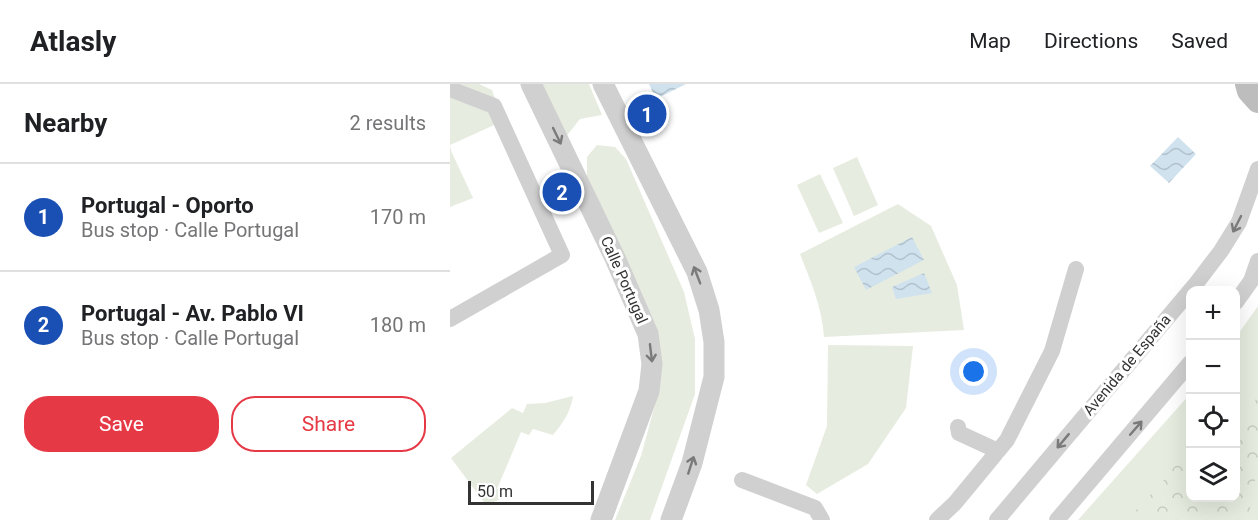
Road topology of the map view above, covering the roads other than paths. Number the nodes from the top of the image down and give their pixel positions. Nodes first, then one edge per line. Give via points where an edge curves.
1 (531, 84) edge
2 (603, 84) edge
3 (1247, 84) edge
4 (450, 89) edge
5 (1258, 102) edge
6 (1258, 169) edge
7 (1258, 261) edge
8 (1076, 269) dead end
9 (1254, 279) edge
10 (1240, 297) edge
11 (450, 319) edge
12 (1186, 369) edge
13 (958, 427) dead end
14 (998, 451) junction
15 (742, 480) dead end
16 (601, 520) edge
17 (671, 520) edge
18 (822, 520) edge
19 (937, 520) edge
20 (997, 520) edge
21 (1057, 520) edge

1 -> 16 street, Calle Portugal via 648,334 652,364 648,391
17 -> 2 street via 692,463 714,377 714,342 697,273
3 - 5 main road
4 - 11 street via 494,106 562,255
6 -> 20 street, Avenida de España via 1239,222 1221,251
7 - 9 street
8 - 14 street via 1052,351
9 - 10 street
21 -> 12 street
13 - 14 street via 960,433
14 - 19 street
15 - 18 street via 761,480 815,508

